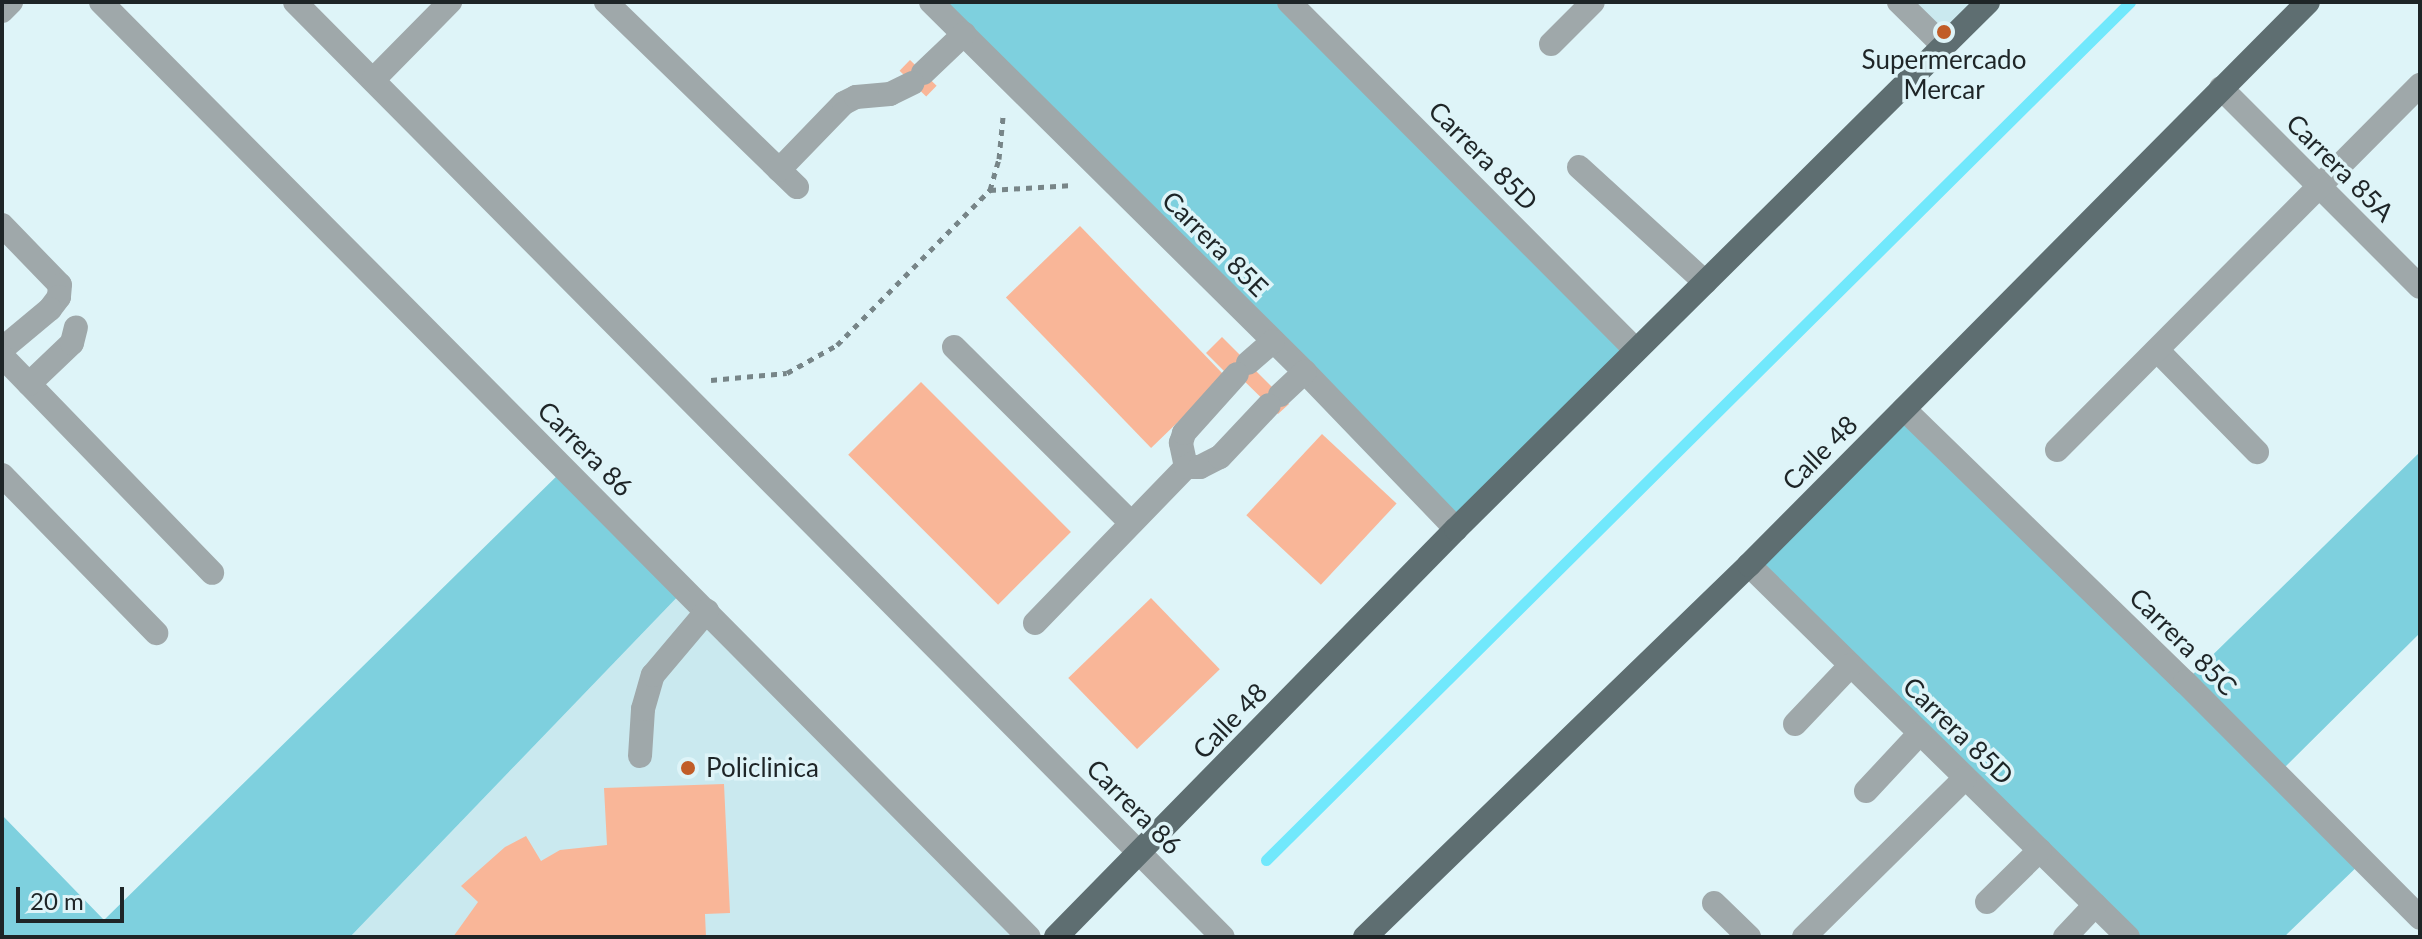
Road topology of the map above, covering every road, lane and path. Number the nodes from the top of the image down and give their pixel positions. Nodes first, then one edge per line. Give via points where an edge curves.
1 (11, 2) edge
2 (101, 2) edge
3 (295, 2) edge
4 (450, 2) edge
5 (606, 2) edge
6 (931, 2) edge
7 (1289, 2) edge
8 (1593, 2) edge
9 (1899, 2) edge
10 (1988, 2) edge
11 (2308, 2) edge
12 (2, 11) edge
13 (964, 34) junction
14 (1551, 44) dead end
15 (1944, 46) junction
16 (1006, 76) junction
17 (373, 80) junction
18 (2420, 85) edge
19 (2221, 88) junction
20 (1579, 167) dead end
21 (1115, 184) junction
22 (2319, 186) junction
23 (990, 190) junction
24 (2, 225) edge
25 (1705, 282) junction
26 (2420, 287) edge
27 (76, 327) dead end
28 (1273, 341) junction
29 (954, 347) dead end
30 (2, 349) edge
31 (1636, 350) junction
32 (2157, 350) junction
33 (2, 356) edge
34 (1305, 372) junction
35 (676, 383) junction
36 (29, 384) junction
37 (1904, 409) junction
38 (2057, 450) dead end
39 (2257, 452) dead end
40 (1186, 467) junction
41 (2, 475) edge
42 (1131, 523) junction
43 (1456, 529) junction
44 (1749, 565) junction
45 (212, 573) dead end
46 (707, 611) junction
47 (1035, 623) dead end
48 (156, 633) dead end
49 (1851, 665) junction
50 (1795, 724) dead end
51 (1920, 733) junction
52 (640, 756) dead end
53 (1965, 778) junction
54 (1866, 791) dead end
55 (2040, 850) junction
56 (1139, 853) junction
57 (1987, 902) dead end
58 (1714, 903) dead end
59 (2095, 905) junction
60 (2420, 918) edge
61 (1029, 937) edge
62 (1056, 937) edge
63 (1223, 937) edge
64 (1365, 937) edge
65 (1749, 937) edge
66 (1804, 937) edge
67 (2065, 937) edge
68 (2128, 937) edge

1 - 12 street
2 - 46 street, Carrera 86
3 - 17 street, Carrera 86
4 - 17 street
5 - 13 street via 788,178 844,103 890,94 918,78
6 - 13 street, Carrera 85E
7 - 31 street, Carrera 85D
8 - 14 street
9 - 15 street
10 - 15 main road, Calle 48
11 - 19 main road, Calle 48
13 - 16 street, Carrera 85E
15 - 25 main road, Calle 48
16 - 21 street, Carrera 85E
16 - 23 path via 999,159
17 - 35 street, Carrera 86
18 - 22 street
19 - 22 street, Carrera 85A
19 - 37 main road, Calle 48
20 - 25 street
21 - 23 path
21 - 28 street, Carrera 85E
22 - 26 street, Carrera 85A
22 - 32 street
23 - 35 path via 837,345 787,373
24 - 30 street via 60,285 50,309
25 - 31 main road, Calle 48
27 - 36 street via 72,343
28 - 34 street, Carrera 85E
28 - 40 street via 1184,433
29 - 42 street
31 - 43 main road, Calle 48
32 - 38 street
32 - 39 street
33 - 36 street
34 - 40 street via 1220,457
34 - 43 street, Carrera 85E
35 - 56 street, Carrera 86
36 - 45 street
37 - 44 main road, Calle 48
37 - 60 street, Carrera 85C
40 - 42 street
41 - 48 street
42 - 47 street
43 - 56 main road, Calle 48
44 - 49 street, Carrera 85D
44 - 64 main road, Calle 48
46 - 52 street via 653,675 643,709
46 - 61 street, Carrera 86
49 - 50 street
49 - 51 street, Carrera 85D
51 - 53 street, Carrera 85D
51 - 54 street
53 - 55 street, Carrera 85D
53 - 66 street
55 - 57 street
55 - 59 street, Carrera 85D
56 - 62 main road, Calle 48
56 - 63 street, Carrera 86
58 - 65 street
59 - 67 street
59 - 68 street, Carrera 85D

